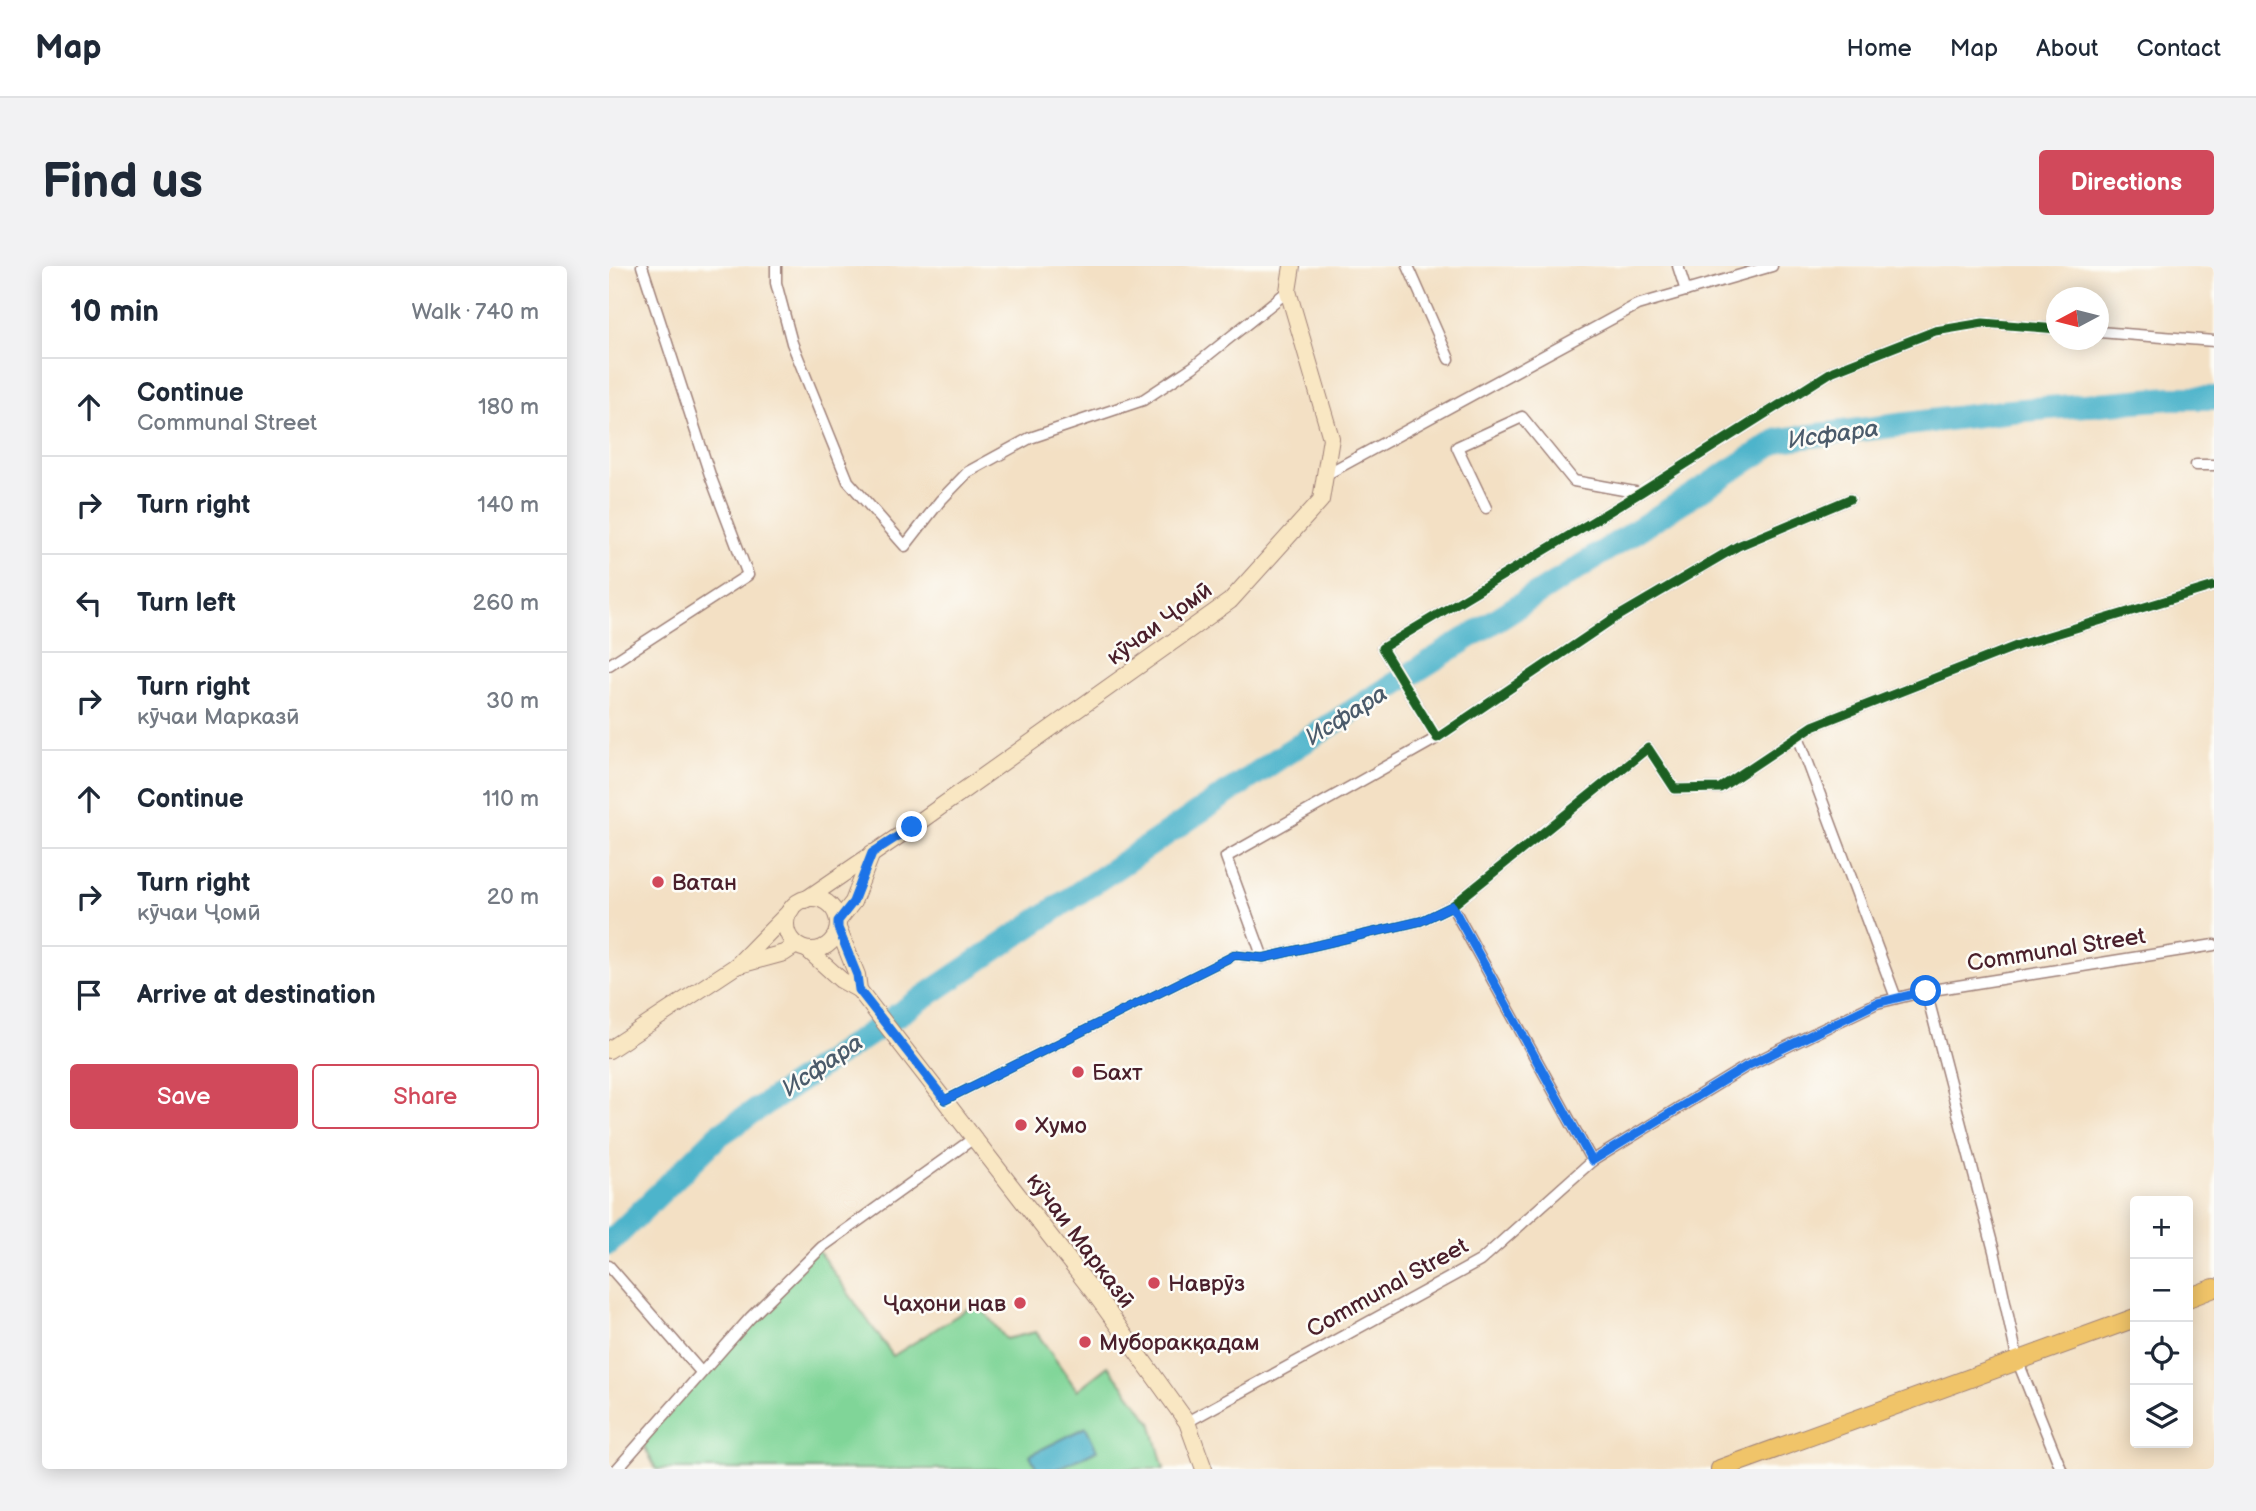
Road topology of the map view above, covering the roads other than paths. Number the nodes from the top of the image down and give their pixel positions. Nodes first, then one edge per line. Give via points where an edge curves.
1 (642, 266) edge
2 (776, 266) edge
3 (1292, 266) edge
4 (1408, 266) edge
5 (1678, 266) edge
6 (1772, 266) edge
7 (1288, 291) junction
8 (1686, 291) junction
9 (2046, 328) edge
10 (2109, 333) edge
11 (2214, 341) edge
12 (1449, 359) dead end
13 (2196, 465) dead end
14 (2214, 466) edge
15 (1325, 475) junction
16 (1640, 493) junction
17 (1850, 499) dead end
18 (1486, 508) dead end
19 (2214, 586) edge
20 (609, 665) edge
21 (1798, 736) junction
22 (1437, 738) junction
23 (872, 853) junction
24 (806, 900) junction
25 (1452, 906) junction
26 (791, 910) junction
27 (838, 925) junction
28 (2214, 945) edge
29 (802, 947) junction
30 (1263, 958) junction
31 (736, 965) junction
32 (1926, 991) junction
33 (863, 995) junction
34 (1896, 999) junction
35 (609, 1050) edge
36 (945, 1100) junction
37 (974, 1138) junction
38 (1592, 1161) junction
39 (609, 1266) edge
40 (2214, 1289) edge
41 (2193, 1296) edge
42 (2130, 1320) edge
43 (2018, 1362) junction
44 (701, 1371) junction
45 (1187, 1422) junction
46 (617, 1469) edge
47 (1204, 1469) edge
48 (1720, 1469) edge
49 (2061, 1469) edge

1 - 20 street via 711,478 748,575
2 - 7 street via 792,343 848,481 905,546 968,472 1030,438 1143,400 1193,367
3 - 7 main road, кӯчаи Ҷомӣ
4 - 12 street
5 - 8 street
6 - 8 street
7 - 15 main road, кӯчаи Ҷомӣ via 1331,438
8 - 15 street via 1637,305
9 - 16 street via 1983,323 1935,331 1833,371
10 - 11 street
13 - 14 street
15 - 23 main road, кӯчаи Ҷомӣ via 1321,500 1230,601
16 - 18 street via 1574,481 1522,417 1457,447
16 - 22 street via 1382,648
17 - 22 street via 1738,546 1610,621
19 - 21 street via 2019,645 1813,726
21 - 25 street via 1720,788 1675,789 1648,748
21 - 34 street
22 - 30 street via 1226,857
23 - 24 main road, кӯчаи Ҷомӣ
23 - 27 main road via 853,902
24 - 26 main road
24 - 27 main road via 829,905
25 - 30 street via 1421,921
25 - 38 street
26 - 29 main road via 788,932
26 - 31 main road
27 - 29 main road via 824,947
27 - 33 main road
28 - 32 street, Communal Street
29 - 31 main road
29 - 33 main road
30 - 36 street via 1235,955
31 - 35 main road
32 - 34 street, Communal Street
32 - 43 street
33 - 36 main road, кӯчаи Марказӣ
34 - 38 street, Communal Street via 1877,1003 1747,1066
36 - 37 main road, кӯчаи Марказӣ
37 - 44 street via 822,1247
37 - 45 main road, кӯчаи Марказӣ
38 - 45 street, Communal Street via 1480,1261
39 - 44 street
40 - 41 main road
42 - 43 main road
43 - 48 main road
43 - 49 street
44 - 46 street
45 - 47 main road, кӯчаи Марказӣ

